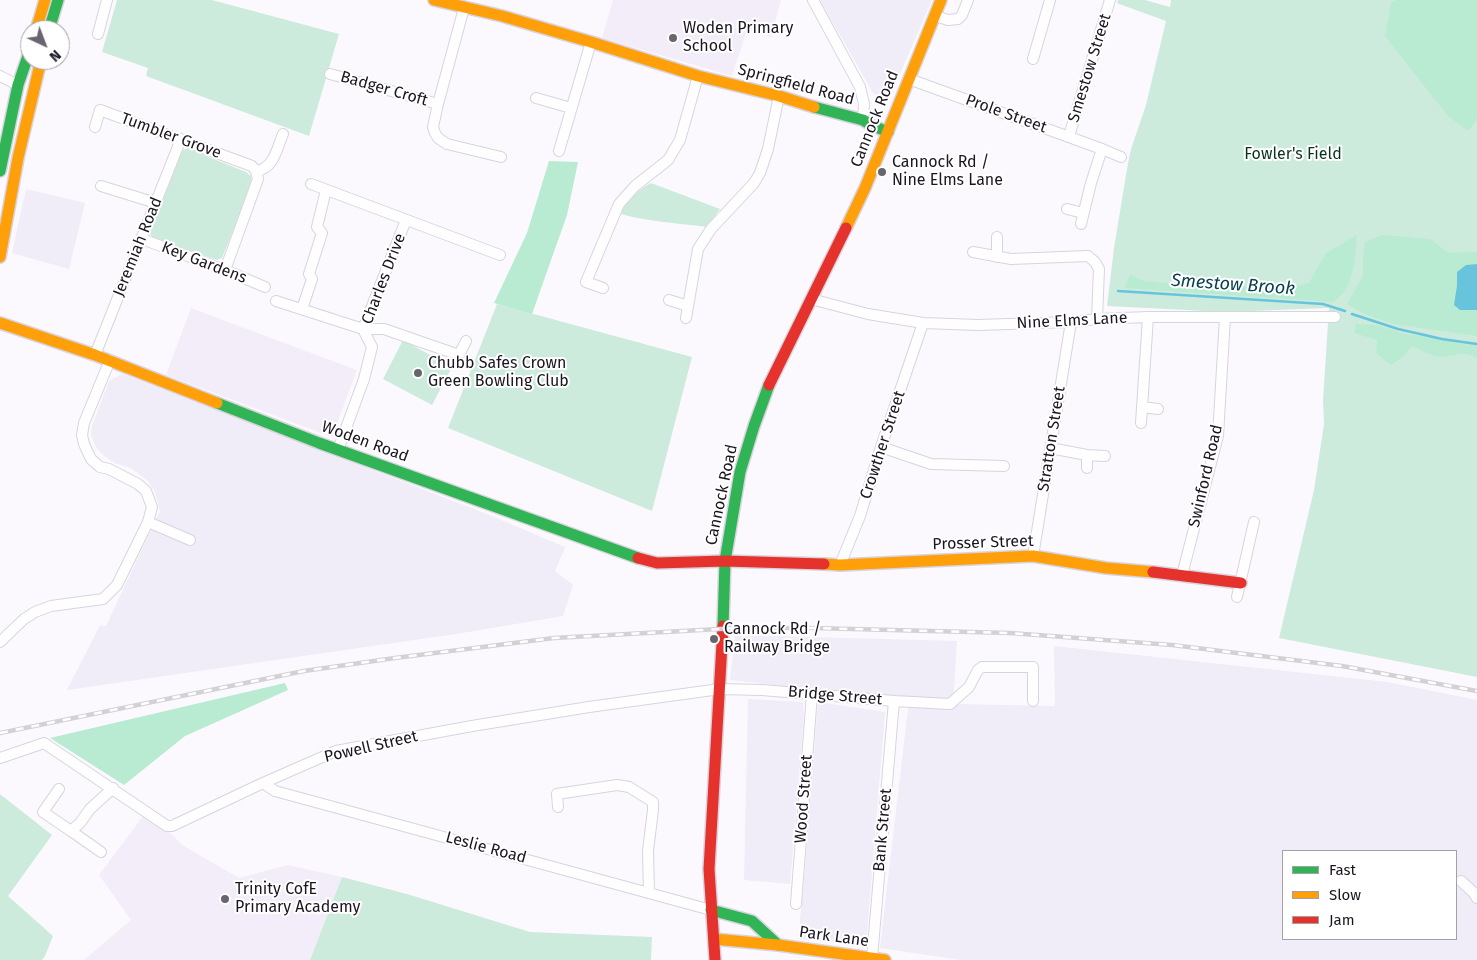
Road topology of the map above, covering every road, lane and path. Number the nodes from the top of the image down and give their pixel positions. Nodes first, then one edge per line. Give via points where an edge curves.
1 (45, 0) edge
2 (58, 0) edge
3 (107, 0) edge
4 (434, 0) edge
5 (813, 0) edge
6 (941, 0) edge
7 (968, 0) edge
8 (1050, 0) edge
9 (1110, 0) edge
10 (464, 8) junction
11 (935, 16) junction
12 (39, 20) edge
13 (53, 20) edge
14 (98, 34) dead end
15 (591, 42) junction
16 (1033, 59) dead end
17 (23, 70) edge
18 (38, 70) edge
19 (330, 74) dead end
20 (0, 76) edge
21 (698, 76) junction
22 (909, 79) junction
23 (18, 85) junction
24 (34, 86) junction
25 (780, 96) junction
26 (536, 98) dead end
27 (438, 104) junction
28 (571, 108) junction
29 (863, 120) junction
30 (95, 127) dead end
31 (888, 132) junction
32 (283, 134) dead end
33 (1069, 136) junction
34 (181, 139) junction
35 (1102, 149) junction
36 (558, 151) dead end
37 (501, 157) dead end
38 (1121, 157) dead end
39 (0, 170) edge
40 (256, 171) junction
41 (311, 184) dead end
42 (102, 186) dead end
43 (326, 190) junction
44 (156, 203) junction
45 (1066, 209) dead end
46 (1083, 213) junction
47 (406, 220) junction
48 (1081, 224) dead end
49 (997, 236) dead end
50 (142, 239) junction
51 (972, 252) dead end
52 (500, 255) dead end
53 (0, 257) edge
54 (997, 257) junction
55 (225, 270) junction
56 (265, 287) dead end
57 (603, 288) dead end
58 (811, 299) junction
59 (669, 300) dead end
60 (276, 301) dead end
61 (688, 306) junction
62 (302, 309) junction
63 (1148, 317) junction
64 (1225, 317) junction
65 (1336, 317) dead end
66 (686, 318) dead end
67 (1097, 319) junction
68 (1071, 322) junction
69 (0, 323) edge
70 (923, 324) junction
71 (363, 329) junction
72 (466, 341) dead end
73 (95, 355) junction
74 (110, 360) junction
75 (1142, 407) junction
76 (1158, 409) dead end
77 (1141, 423) dead end
78 (881, 447) junction
79 (1050, 448) junction
80 (338, 450) junction
81 (1087, 454) junction
82 (1105, 456) dead end
83 (1004, 466) dead end
84 (1087, 468) dead end
85 (148, 522) junction
86 (1254, 522) dead end
87 (190, 540) dead end
88 (1033, 556) junction
89 (725, 561) junction
90 (840, 566) junction
91 (1182, 574) junction
92 (1241, 583) junction
93 (1237, 597) dead end
94 (0, 642) edge
95 (720, 689) junction
96 (812, 694) junction
97 (894, 701) junction
98 (1033, 701) dead end
99 (0, 758) edge
100 (263, 783) junction
101 (112, 788) junction
102 (59, 789) dead end
103 (558, 807) dead end
104 (72, 831) junction
105 (101, 852) dead end
106 (1461, 881) dead end
107 (649, 893) junction
108 (1477, 898) edge
109 (796, 904) dead end
110 (711, 910) junction
111 (714, 939) junction
112 (778, 945) junction
113 (872, 958) junction
114 (715, 960) edge
115 (885, 960) edge

1 - 12 main road
2 - 13 main road
3 - 14 street
4 - 10 main road, Springfield Road
5 - 29 street via 860,87
6 - 11 main road, Cannock Road
7 - 11 street via 958,19
8 - 16 street
9 - 33 street, Smestow Street
10 - 15 main road, Springfield Road
10 - 27 street
11 - 22 main road, Cannock Road
15 - 21 main road, Springfield Road
15 - 28 street
17 - 23 main road
18 - 24 main road
19 - 27 street, Badger Croft
20 - 23 street
21 - 25 main road, Springfield Road
21 - 57 street via 680,140 668,160 635,186 619,204 586,282
22 - 31 main road, Cannock Road
22 - 33 street, Prole Street
23 - 24 main road
23 - 39 main road
24 - 53 main road
25 - 29 main road, Springfield Road
25 - 61 street via 760,173 754,184 711,229 698,249
26 - 28 street
27 - 37 street via 433,127 438,138 447,144
28 - 36 street
29 - 31 main road, Springfield Road
30 - 34 street, Tumbler Grove via 100,110
31 - 58 main road, Cannock Road via 865,188
32 - 40 street via 270,166
33 - 35 street, Prole Street
34 - 40 street, Tumbler Grove via 252,166
34 - 44 street, Jeremiah Road
35 - 38 street, Prole Street
35 - 46 street
40 - 55 street via 258,179
41 - 43 street
42 - 44 street
43 - 47 street
43 - 62 street via 318,227 322,233
44 - 50 street, Jeremiah Road
45 - 46 street
46 - 48 street
47 - 52 street
47 - 71 street, Charles Drive
49 - 54 street
50 - 55 street, Key Gardens
50 - 73 street, Jeremiah Road
51 - 54 street
54 - 67 street via 1088,256 1099,269
55 - 56 street, Key Gardens
58 - 70 street, Nine Elms Lane
58 - 89 main road, Cannock Road via 771,379 753,430 740,472
59 - 61 street
60 - 62 street
61 - 66 street
62 - 71 street
63 - 64 street, Nine Elms Lane
63 - 67 street, Nine Elms Lane
63 - 75 street
64 - 65 street, Nine Elms Lane
64 - 91 street, Swinford Road via 1218,436
67 - 68 street, Nine Elms Lane
68 - 70 street, Nine Elms Lane
68 - 79 street, Stratton Street
69 - 73 main road, Woden Road
70 - 78 street, Crowther Street
71 - 72 street via 384,329 459,355
71 - 80 street, Charles Drive via 372,348
73 - 74 main road, Woden Road
74 - 80 main road, Woden Road
74 - 85 street via 84,423 84,444 91,459 100,467 146,490 152,507
75 - 76 street
75 - 77 street
78 - 83 street via 931,464
78 - 90 street, Crowther Street via 860,516
79 - 81 street
79 - 88 street, Stratton Street
80 - 89 main road, Woden Road via 632,558 657,563
81 - 82 street
81 - 84 street
85 - 87 street
85 - 94 street via 118,585 103,599 51,606 35,612
86 - 92 street
88 - 90 main road, Prosser Street
88 - 91 main road, Prosser Street via 1106,568
89 - 90 main road, Prosser Street
89 - 95 main road, Cannock Road
91 - 92 main road, Prosser Street
92 - 93 street
95 - 96 street, Bridge Street
95 - 100 street, Powell Street via 589,707 336,751
95 - 110 main road, Cannock Road via 709,869
96 - 97 street, Bridge Street
96 - 109 street, Wood Street
97 - 98 street, Bridge Street via 950,704 982,667 1033,666
97 - 113 street, Bank Street
99 - 101 street, Powell Street via 44,743
100 - 101 street, Powell Street via 172,826 167,826
100 - 107 street, Leslie Road via 275,791
101 - 104 street
102 - 104 street via 43,812
103 - 107 street via 557,794 617,785 653,802 648,851
104 - 105 street
106 - 108 street
107 - 110 street, Leslie Road
110 - 111 main road, Cannock Road
110 - 112 main road, Park Lane via 752,921
111 - 112 main road, Park Lane
111 - 114 main road, Cannock Road
112 - 113 main road, Park Lane
113 - 115 main road, Park Lane

